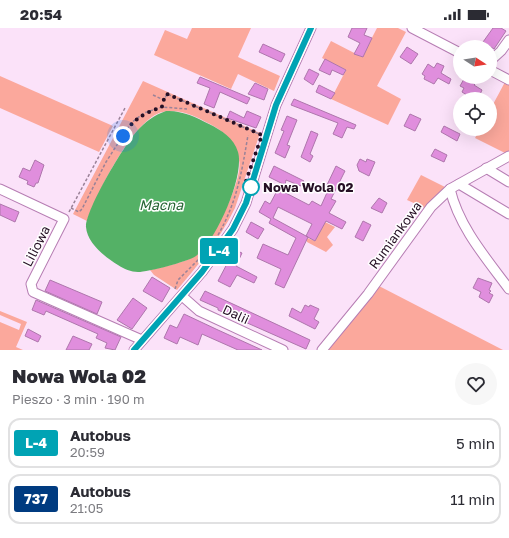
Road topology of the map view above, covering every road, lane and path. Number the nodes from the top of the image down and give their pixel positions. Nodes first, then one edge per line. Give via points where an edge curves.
1 (311, 28) edge
2 (412, 28) edge
3 (509, 40) edge
4 (453, 49) edge
5 (497, 55) edge
6 (497, 74) edge
7 (509, 80) edge
8 (153, 95) dead end
9 (164, 100) junction
10 (162, 107) junction
11 (125, 108) dead end
12 (187, 109) dead end
13 (248, 135) dead end
14 (261, 137) dead end
15 (509, 156) edge
16 (486, 168) junction
17 (509, 182) edge
18 (459, 184) junction
19 (0, 189) edge
20 (450, 189) junction
21 (71, 208) junction
22 (509, 214) edge
23 (64, 219) junction
24 (215, 240) dead end
25 (205, 253) dead end
26 (509, 289) edge
27 (180, 294) junction
28 (142, 340) junction
29 (134, 350) edge
30 (283, 350) edge
31 (322, 350) edge

1 - 27 street via 276,105 251,188 238,220 225,242
2 - 4 street
3 - 5 street
6 - 7 street
8 - 9 path
9 - 10 path
9 - 14 path via 167,94 262,135
10 - 12 path
10 - 21 path via 144,114 132,123 106,162 82,209 79,212
11 - 21 path, Liliowa
13 - 24 path via 239,186 231,210
15 - 16 street, Rumiankowa
16 - 17 street
16 - 18 street, Rumiankowa
18 - 20 street, Rumiankowa
18 - 22 street
19 - 23 street
20 - 26 street via 456,210 467,231
20 - 31 street, Rumiankowa via 432,207 368,294
21 - 23 path, Liliowa
23 - 28 street, Liliowa via 31,284 31,289 37,294
25 - 27 path via 178,280 175,289
27 - 28 street
27 - 30 street, Dalii via 199,311
28 - 29 street

